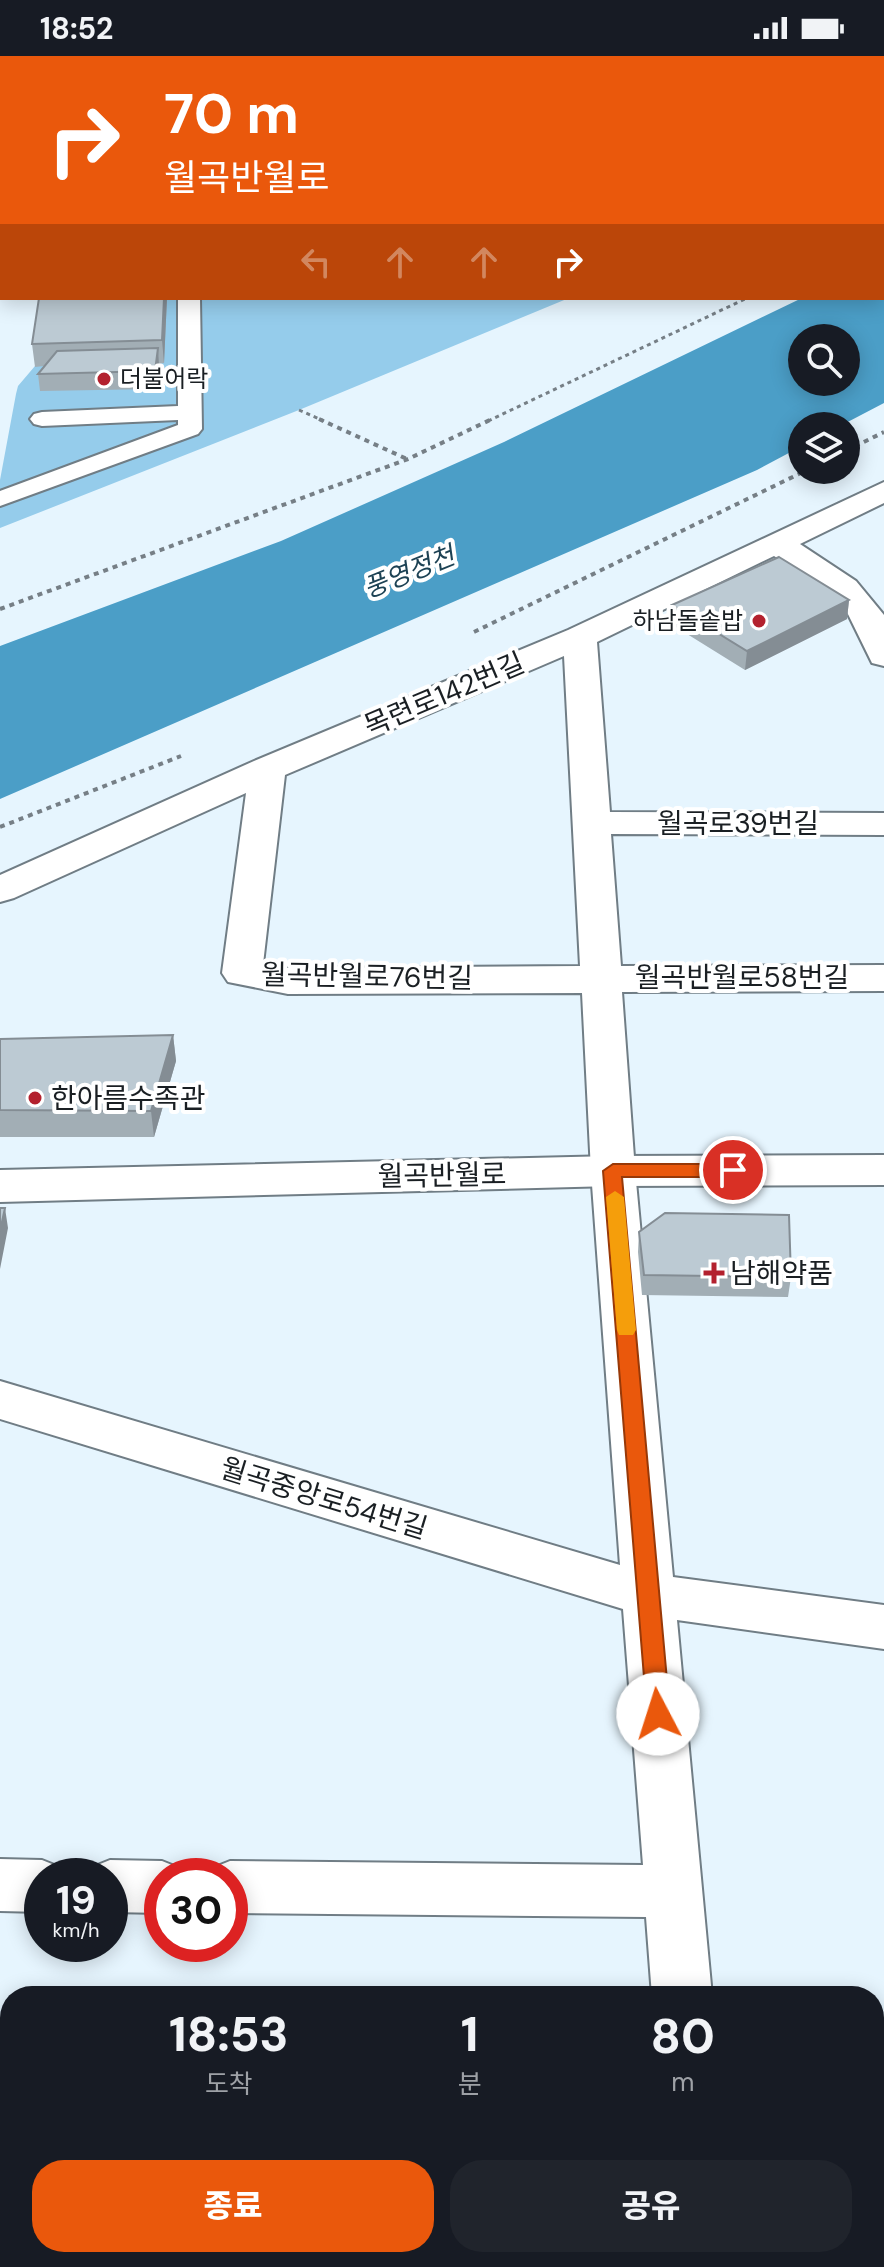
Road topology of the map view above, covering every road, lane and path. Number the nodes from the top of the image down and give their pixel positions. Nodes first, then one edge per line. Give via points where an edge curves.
1 (189, 300) edge
2 (743, 300) edge
3 (299, 410) dead end
4 (190, 413) junction
5 (42, 419) dead end
6 (884, 432) edge
7 (860, 444) edge
8 (408, 459) junction
9 (788, 479) edge
10 (884, 491) edge
11 (0, 499) edge
12 (777, 544) junction
13 (0, 609) edge
14 (467, 635) dead end
15 (580, 637) junction
16 (884, 656) edge
17 (193, 751) dead end
18 (267, 769) junction
19 (591, 823) junction
20 (884, 824) edge
21 (0, 827) edge
22 (0, 890) edge
23 (601, 977) junction
24 (884, 978) edge
25 (884, 1170) edge
26 (613, 1171) junction
27 (0, 1186) edge
28 (0, 1400) edge
29 (649, 1595) junction
30 (884, 1627) edge
31 (0, 1885) edge
32 (24, 1886) edge
33 (248, 1887) edge
34 (673, 1891) junction
35 (681, 1986) edge

1 - 4 lane
2 - 8 path
3 - 8 path
4 - 5 lane
4 - 11 lane via 190,429
6 - 7 path
8 - 13 path
9 - 14 path
10 - 12 street, 목련로142번길
12 - 15 street, 목련로142번길
12 - 16 street via 849,591 876,628
15 - 18 street, 목련로142번길
15 - 19 street
17 - 21 path
18 - 22 street, 목련로142번길
18 - 23 street, 월곡반월로76번길 via 242,973 288,981
19 - 20 street, 월곡로39번길
19 - 23 street
23 - 24 street, 월곡반월로58번길
23 - 26 street
25 - 26 street, 월곡반월로
26 - 27 street, 월곡반월로
26 - 29 street
28 - 29 street, 월곡중앙로54번길
29 - 30 street, 월곡중앙로54번길
29 - 34 street
31 - 32 street
33 - 34 street
34 - 35 street

